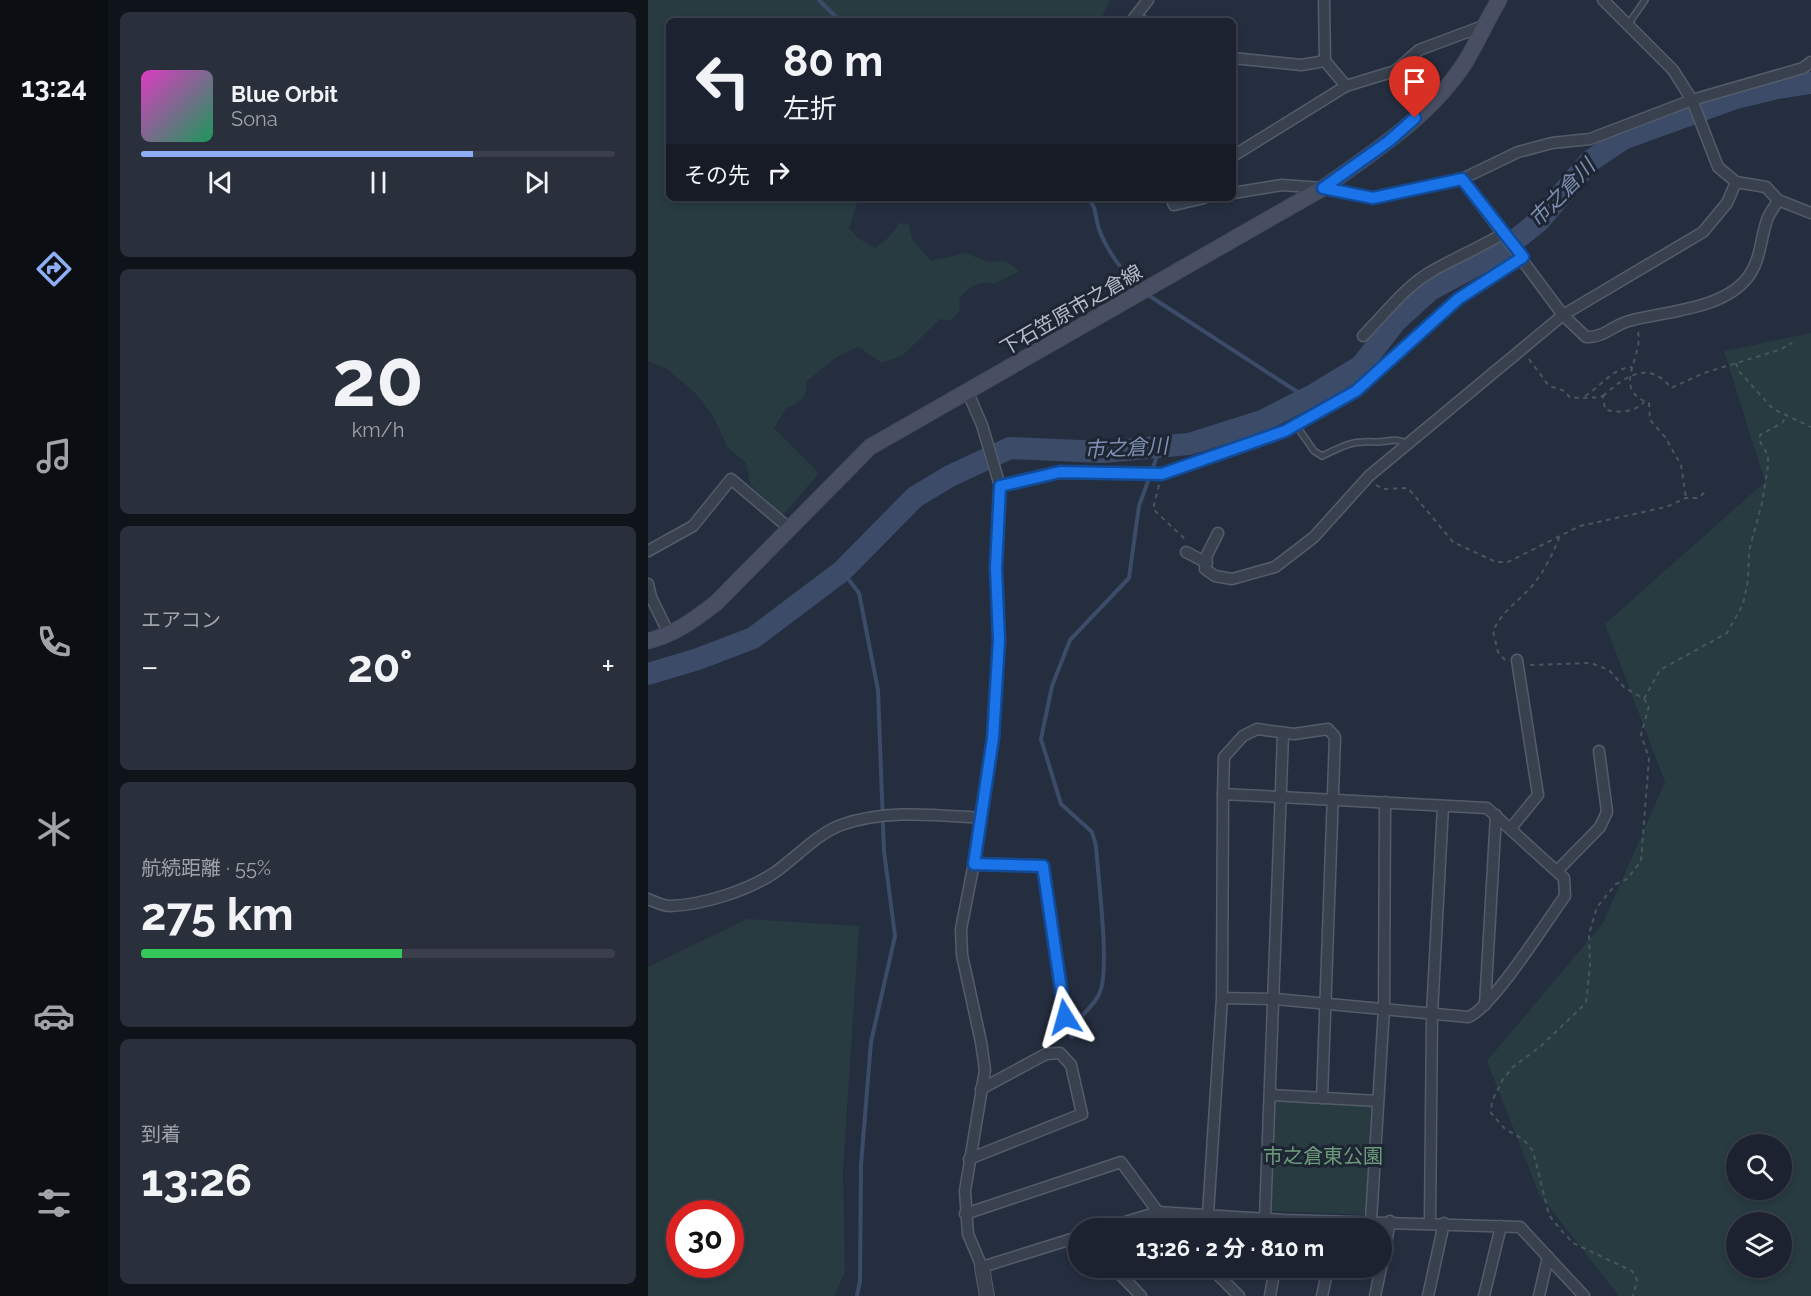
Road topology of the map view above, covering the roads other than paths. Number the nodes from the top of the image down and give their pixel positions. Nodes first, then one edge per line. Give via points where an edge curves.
1 (1148, 0) edge
2 (1324, 0) edge
3 (1499, 0) edge
4 (1603, 0) edge
5 (1645, 0) edge
6 (1134, 18) edge
7 (1483, 26) junction
8 (1627, 26) junction
9 (1236, 58) edge
10 (1325, 61) junction
11 (1811, 62) edge
12 (1346, 86) junction
13 (1692, 100) junction
14 (1236, 154) edge
15 (1462, 179) junction
16 (1736, 182) junction
17 (1323, 188) junction
18 (1236, 193) edge
19 (1778, 200) junction
20 (1172, 201) edge
21 (1191, 201) edge
22 (1811, 213) edge
23 (1504, 233) junction
24 (1523, 257) junction
25 (1563, 315) junction
26 (1363, 336) dead end
27 (968, 393) junction
28 (1296, 425) junction
29 (1407, 444) junction
30 (1000, 486) junction
31 (789, 528) junction
32 (1218, 533) dead end
33 (1187, 547) road end
34 (648, 551) edge
35 (1207, 563) junction
36 (648, 584) edge
37 (669, 634) junction
38 (648, 641) edge
39 (1517, 662) road end
40 (1283, 734) junction
41 (1599, 751) dead end
42 (1223, 794) junction
43 (1280, 798) junction
44 (1333, 801) junction
45 (1385, 802) junction
46 (1443, 806) junction
47 (1496, 815) junction
48 (981, 818) junction
49 (1511, 828) junction
50 (974, 864) junction
51 (1557, 871) junction
52 (648, 899) edge
53 (1222, 998) junction
54 (1275, 999) junction
55 (1325, 1003) junction
56 (1485, 1005) junction
57 (1383, 1008) junction
58 (1432, 1014) junction
59 (1065, 1017) dead end
60 (981, 1089) junction
61 (1271, 1095) junction
62 (1322, 1098) junction
63 (1378, 1101) junction
64 (969, 1159) junction
65 (1158, 1212) junction
66 (965, 1214) junction
67 (1208, 1214) junction
68 (1138, 1218) edge
69 (1164, 1218) edge
70 (1265, 1218) joint
71 (1371, 1218) edge
72 (1392, 1221) edge
73 (1430, 1222) junction
74 (1444, 1223) junction
75 (1501, 1226) junction
76 (1068, 1240) edge
77 (1548, 1257) junction
78 (982, 1267) junction
79 (1124, 1278) edge
80 (1222, 1278) edge
81 (1273, 1278) edge
82 (1326, 1278) edge
83 (1379, 1278) edge
84 (987, 1296) edge
85 (1141, 1296) edge
86 (1239, 1296) edge
87 (1270, 1296) edge
88 (1322, 1296) edge
89 (1375, 1296) edge
90 (1428, 1296) edge
91 (1484, 1296) edge
92 (1539, 1296) edge
93 (1584, 1296) edge

1 - 6 street
2 - 10 street
3 - 7 main road, 下石笠原市之倉線
4 - 8 street
5 - 8 lane
7 - 12 street via 1419,50 1395,71
7 - 17 main road, 下石笠原市之倉線 via 1466,61 1428,107 1389,141
8 - 13 street via 1673,70
9 - 10 street via 1301,65
10 - 12 street
11 - 13 street via 1803,68
12 - 14 street
13 - 15 street via 1590,140 1552,143 1518,152
13 - 16 street via 1719,167
15 - 17 street via 1373,198
15 - 23 street
16 - 19 street via 1766,187
16 - 25 street via 1727,204 1703,232
17 - 18 street via 1282,185
17 - 27 main road, 下石笠原市之倉線
19 - 22 street
19 - 25 street via 1767,219 1758,262 1747,279 1729,294 1673,314 1633,320 1598,338 1586,337
20 - 21 street via 1174,205
23 - 24 street
23 - 26 street via 1433,270
24 - 25 street
24 - 28 street via 1458,299 1356,391
25 - 29 street
27 - 30 street
27 - 31 main road, 下石笠原市之倉線 via 870,447
28 - 29 lane via 1322,456 1358,440 1398,438
28 - 30 street via 1162,474 1060,472
29 - 35 street via 1369,476 1314,537 1275,567 1232,579 1205,570
30 - 48 street via 996,568 999,640 993,738
31 - 34 street via 731,479 693,526
31 - 37 main road, 下石笠原市之倉線 via 716,603
32 - 35 street
33 - 35 street
36 - 37 street
37 - 38 main road, 下石笠原市之倉線
39 - 49 street via 1538,795
40 - 42 street via 1257,729 1244,736 1224,757
40 - 43 street
40 - 44 street via 1328,729 1335,737
41 - 51 street via 1607,812 1600,827
42 - 43 street
42 - 53 street
43 - 44 street
43 - 54 street
44 - 45 street
44 - 55 street
45 - 46 street
45 - 57 street
46 - 47 street via 1487,808
46 - 58 street
47 - 49 street
47 - 56 street
48 - 50 street
48 - 52 street via 898,814 874,817 827,832 772,875 712,900 667,906
49 - 51 street
50 - 59 street via 1043,866
50 - 60 street via 961,929 962,955 985,1070
51 - 56 street via 1564,878 1565,896
53 - 54 street
53 - 67 street
54 - 55 street
54 - 61 street
55 - 57 street
55 - 62 street
56 - 58 street via 1468,1017
57 - 58 street
57 - 63 street
58 - 73 street
60 - 64 street
60 - 64 street via 1046,1054 1060,1053 1071,1065 1082,1114
61 - 62 street
61 - 70 street
62 - 63 street
63 - 71 street
64 - 66 street
65 - 66 street via 1121,1162
65 - 67 street
65 - 68 street
65 - 69 street
66 - 78 street via 968,1234
67 - 70 street
72 - 73 street
73 - 74 street
74 - 75 street
74 - 90 street
75 - 77 street via 1520,1227
75 - 91 street
76 - 78 street
77 - 92 street
77 - 93 street
78 - 84 street
79 - 85 street
80 - 86 street
81 - 87 street
82 - 88 street
83 - 89 street

